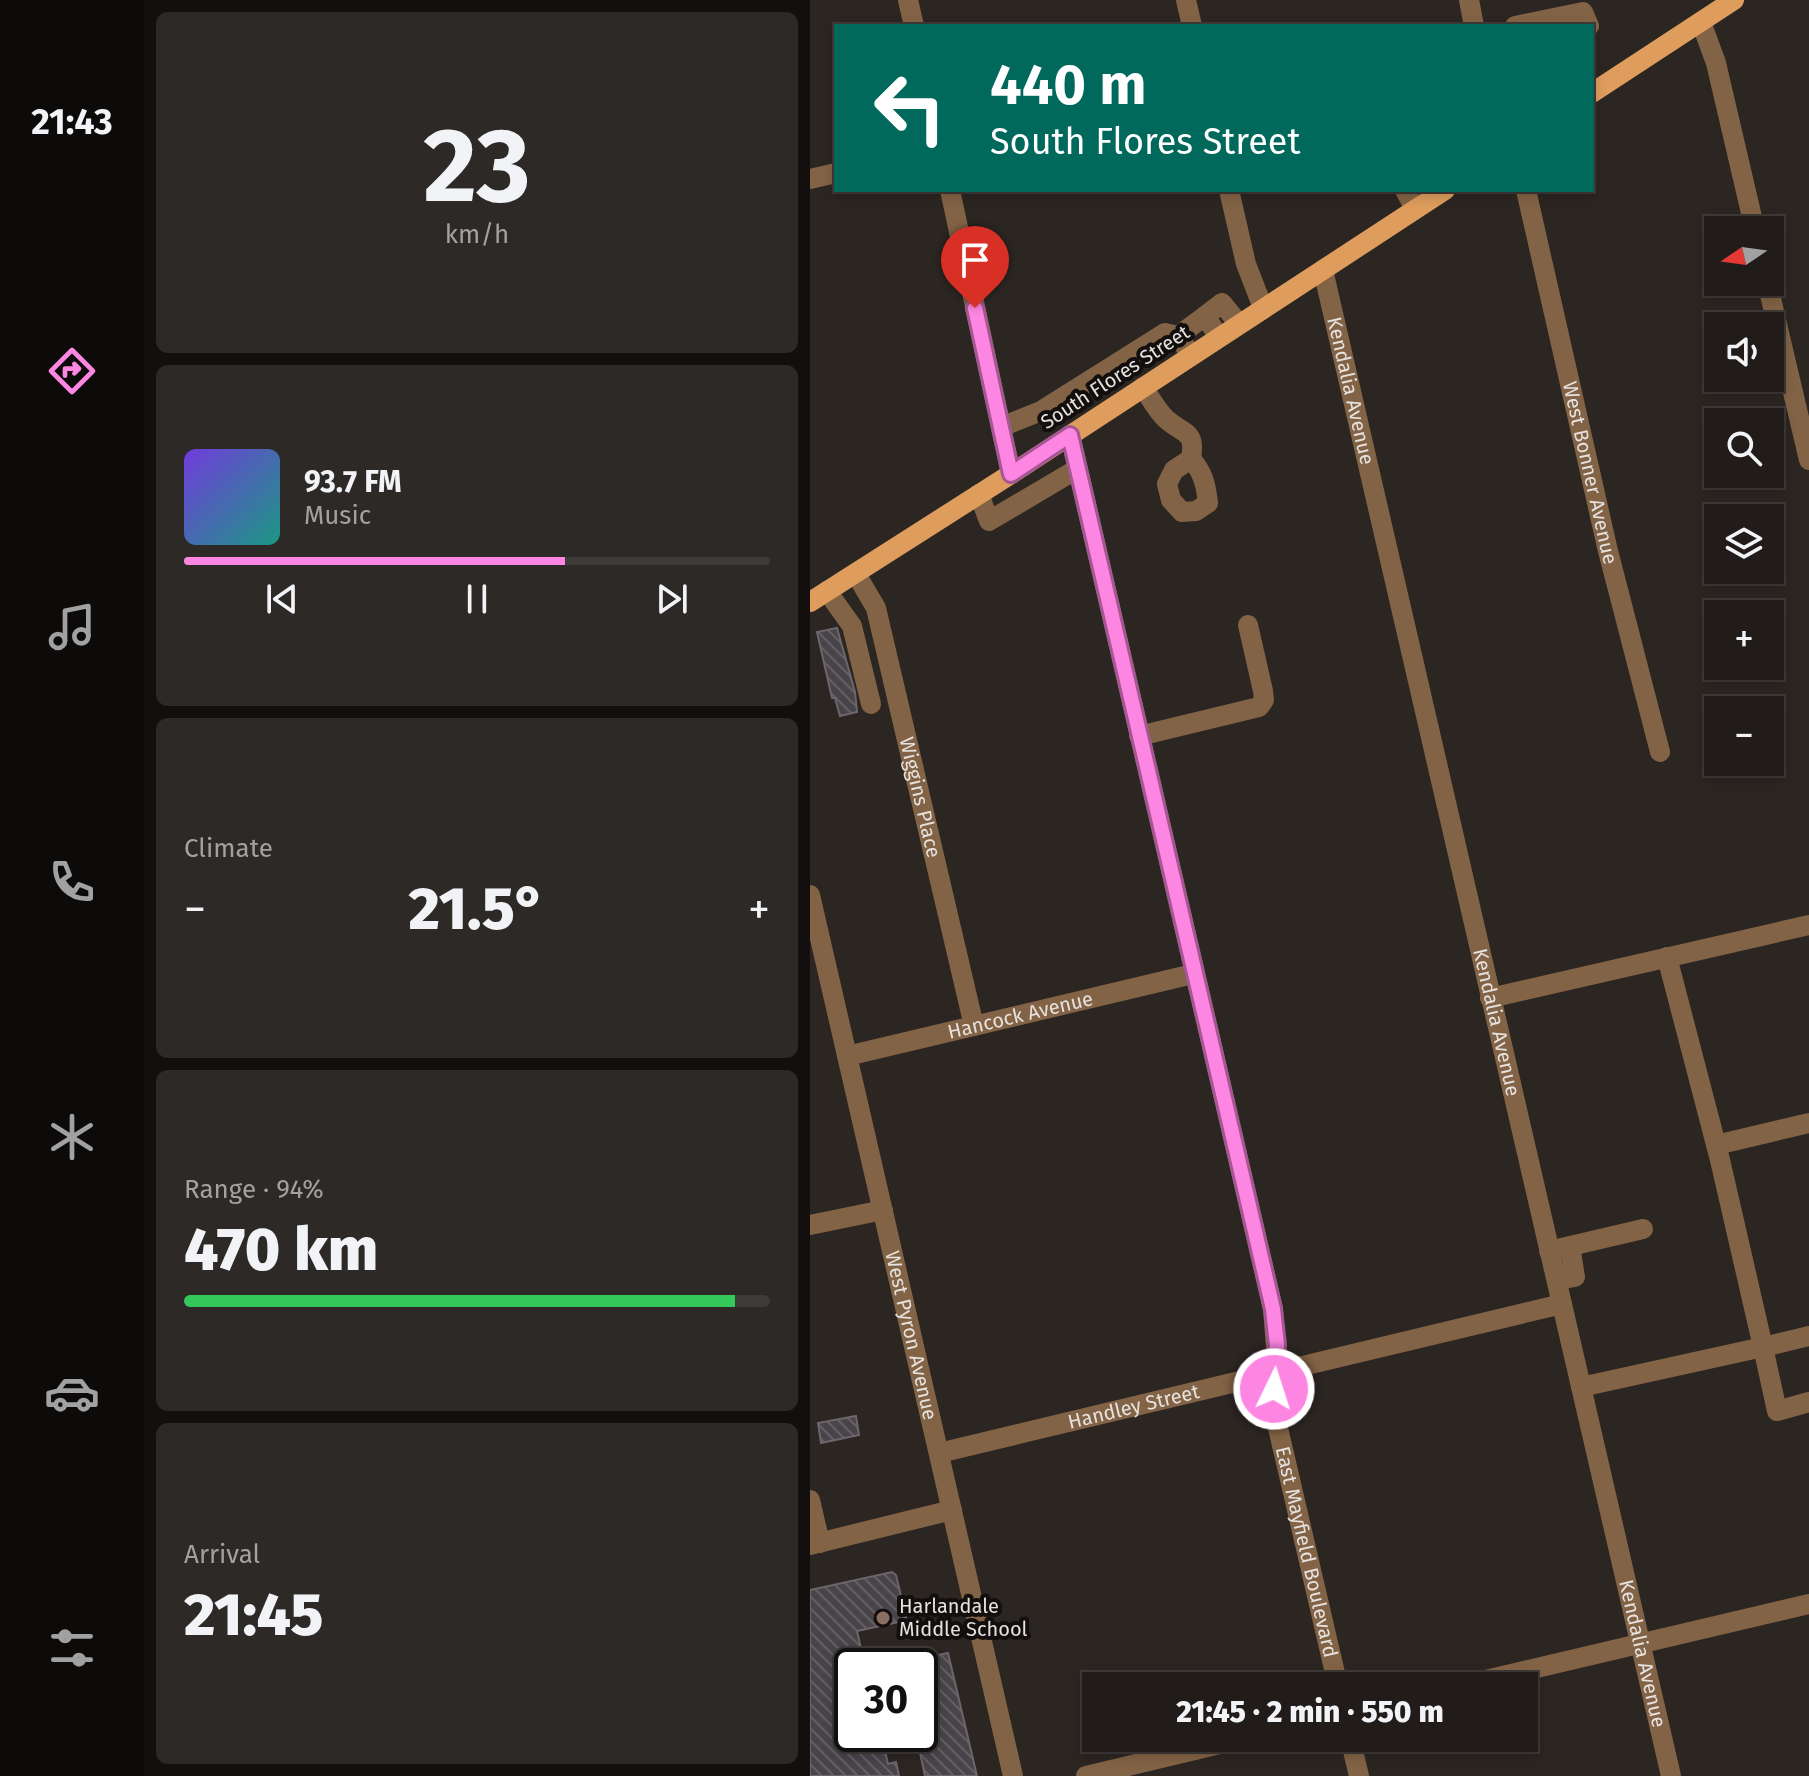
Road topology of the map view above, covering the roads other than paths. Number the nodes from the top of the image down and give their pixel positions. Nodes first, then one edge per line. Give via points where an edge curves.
1 (908, 0) edge
2 (1186, 0) edge
3 (1469, 0) edge
4 (1734, 0) edge
5 (1701, 22) junction
6 (914, 24) edge
7 (1192, 24) edge
8 (1474, 24) edge
9 (1525, 24) edge
10 (1588, 24) edge
11 (1594, 92) edge
12 (834, 173) edge
13 (810, 179) edge
14 (950, 192) edge
15 (1229, 192) edge
16 (1406, 192) edge
17 (1442, 192) edge
18 (1526, 192) edge
19 (1415, 209) junction
20 (1752, 216) edge
21 (1323, 270) junction
22 (1251, 281) junction
23 (1770, 296) edge
24 (1222, 303) junction
25 (1263, 308) junction
26 (1205, 316) junction
27 (1239, 324) junction
28 (1178, 336) junction
29 (1219, 337) junction
30 (1191, 355) junction
31 (1143, 387) junction
32 (1001, 427) junction
33 (1070, 435) junction
34 (1191, 459) dead end
35 (1809, 460) edge
36 (1077, 469) junction
37 (1011, 474) junction
38 (979, 494) junction
39 (856, 574) junction
40 (819, 597) edge
41 (1248, 625) dead end
42 (884, 641) junction
43 (857, 647) junction
44 (871, 704) dead end
45 (1139, 736) junction
46 (1660, 752) dead end
47 (810, 895) edge
48 (1809, 925) edge
49 (1667, 957) junction
50 (1193, 974) junction
51 (1490, 998) junction
52 (974, 1026) junction
53 (847, 1056) junction
54 (1809, 1123) edge
55 (1716, 1145) junction
56 (883, 1210) junction
57 (818, 1218) edge
58 (1643, 1229) dead end
59 (1570, 1246) junction
60 (1549, 1251) junction
61 (1557, 1280) junction
62 (1562, 1304) junction
63 (1809, 1336) edge
64 (1763, 1347) junction
65 (1276, 1371) junction
66 (1581, 1387) junction
67 (1809, 1402) edge
68 (939, 1453) junction
69 (810, 1500) edge
70 (952, 1510) junction
71 (815, 1544) edge
72 (1809, 1604) edge
73 (1640, 1642) junction
74 (1335, 1672) edge
75 (1517, 1672) edge
76 (1186, 1752) edge
77 (1353, 1752) edge
78 (1013, 1776) edge
79 (1086, 1776) edge
80 (1359, 1776) edge
81 (1671, 1776) edge

1 - 6 street
2 - 7 street
3 - 8 street
4 - 5 main road
5 - 11 main road
5 - 20 street via 1716,63
9 - 10 street via 1583,12
12 - 13 street
14 - 32 street
15 - 22 street
16 - 19 street
17 - 19 main road, South Flores Street
18 - 46 street, West Bonner Avenue
19 - 21 main road, South Flores Street
21 - 25 main road, South Flores Street
21 - 51 street, Kendalia Avenue
22 - 24 street
22 - 25 street
23 - 35 street
24 - 26 street
24 - 27 street
25 - 27 main road, South Flores Street
26 - 28 street
26 - 29 street
27 - 29 main road, South Flores Street
28 - 30 street
28 - 32 street via 1165,333 1041,411
29 - 30 main road, South Flores Street
30 - 31 main road, South Flores Street
31 - 33 main road, South Flores Street
31 - 34 street via 1165,418 1189,434 1194,444
32 - 37 street
33 - 36 street, East Mayfield Boulevard
33 - 37 main road, South Flores Street
36 - 38 street via 989,521
36 - 45 street, East Mayfield Boulevard
37 - 38 main road, South Flores Street
38 - 39 main road, South Flores Street
39 - 40 main road, South Flores Street
39 - 42 street, Wiggins Place via 876,608
40 - 43 street via 852,626
41 - 45 street via 1263,691 1259,707
42 - 43 street
42 - 52 street, Wiggins Place
43 - 44 street
45 - 50 street, East Mayfield Boulevard
47 - 53 street, West Pyron Avenue
48 - 49 street
49 - 51 street
49 - 55 street
50 - 52 street, Hancock Avenue
50 - 65 street, East Mayfield Boulevard via 1273,1309
51 - 60 street, Kendalia Avenue
52 - 53 street, Hancock Avenue
53 - 56 street, West Pyron Avenue
54 - 55 street
55 - 64 street
56 - 57 street
56 - 68 street, West Pyron Avenue
58 - 59 street
59 - 60 street
59 - 61 street via 1575,1277
60 - 61 street, Kendalia Avenue
61 - 62 street, Kendalia Avenue
62 - 65 street, Handley Street
62 - 66 street, Kendalia Avenue
63 - 64 street
64 - 66 street
64 - 67 street via 1777,1411
65 - 68 street, Handley Street
65 - 74 street, East Mayfield Boulevard via 1275,1415
66 - 73 street, Kendalia Avenue
68 - 70 street, West Pyron Avenue
69 - 71 street
70 - 71 street
70 - 78 street, West Pyron Avenue
72 - 73 street
73 - 75 street
73 - 81 street, Kendalia Avenue
76 - 79 street
77 - 80 street

